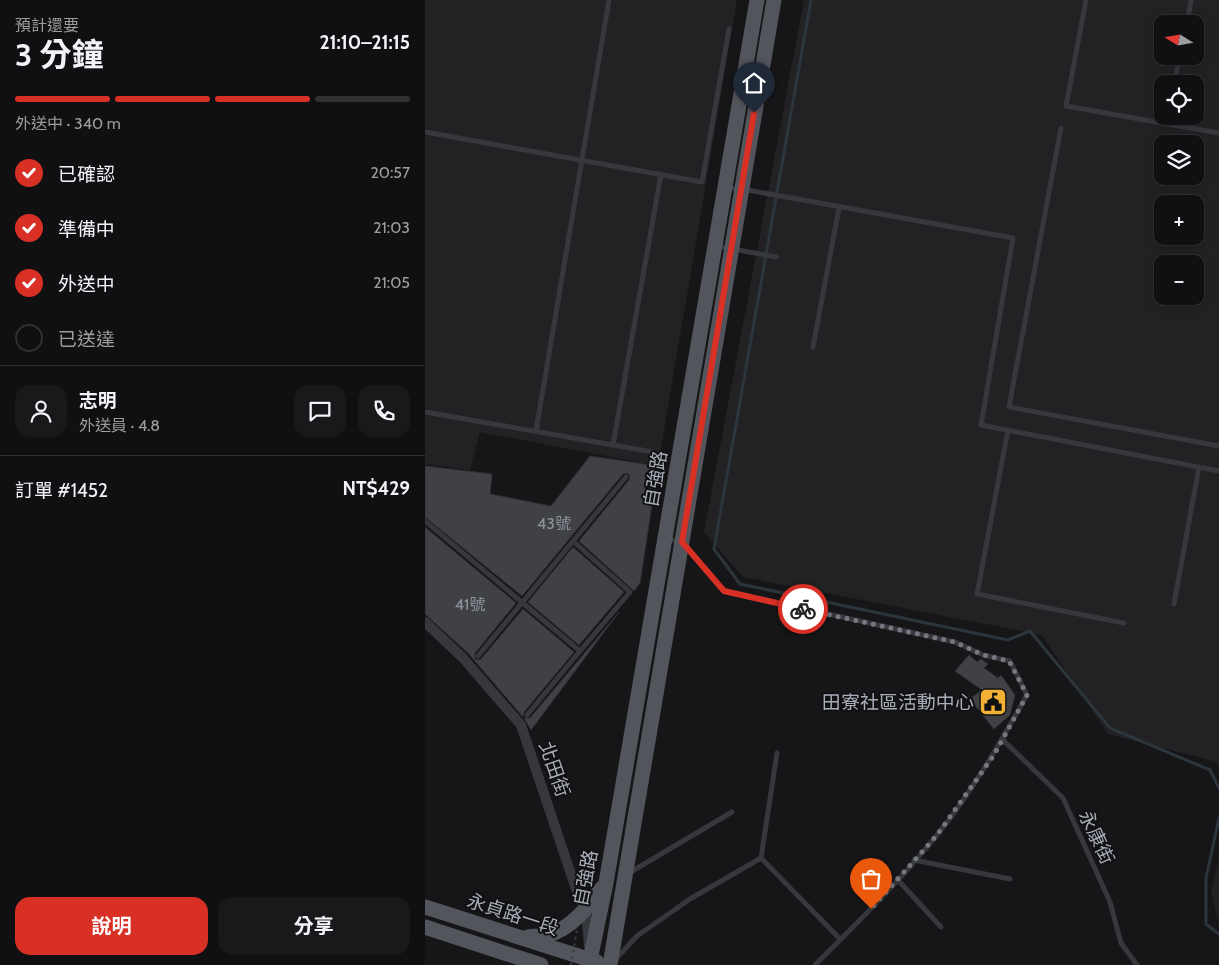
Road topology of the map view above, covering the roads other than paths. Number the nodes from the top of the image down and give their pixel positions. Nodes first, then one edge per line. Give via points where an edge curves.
1 (609, 0) edge
2 (757, 0) edge
3 (774, 0) edge
4 (1086, 0) edge
5 (1191, 0) edge
6 (1188, 15) edge
7 (729, 30) dead end
8 (1061, 128) dead end
9 (425, 132) edge
10 (1219, 133) edge
11 (583, 160) junction
12 (661, 174) junction
13 (725, 187) junction
14 (741, 189) junction
15 (839, 208) junction
16 (715, 246) junction
17 (732, 248) junction
18 (776, 257) dead end
19 (813, 347) dead end
20 (425, 412) edge
21 (1008, 430) junction
22 (536, 431) junction
23 (613, 445) junction
24 (1219, 446) edge
25 (653, 452) dead end
26 (1199, 467) junction
27 (1219, 471) edge
28 (626, 477) dead end
29 (427, 523) edge
30 (425, 530) edge
31 (665, 539) junction
32 (574, 542) junction
33 (682, 542) junction
34 (522, 602) junction
35 (1174, 604) dead end
36 (425, 622) edge
37 (1125, 622) dead end
38 (580, 651) junction
39 (478, 656) dead end
40 (527, 715) dead end
41 (1003, 738) junction
42 (777, 753) dead end
43 (732, 812) dead end
44 (761, 858) junction
45 (914, 860) junction
46 (626, 875) junction
47 (1010, 878) dead end
48 (897, 879) junction
49 (605, 883) junction
50 (425, 907) edge
51 (586, 909) junction
52 (425, 927) edge
53 (941, 927) dead end
54 (520, 937) junction
55 (840, 939) junction
56 (589, 962) edge
57 (541, 965) edge
58 (605, 965) edge
59 (610, 965) edge
60 (815, 965) edge
61 (1137, 965) edge

1 - 11 lane
2 - 13 main road, 自強路
3 - 14 main road, 自強路
4 - 10 lane via 1066,106
5 - 6 lane
7 - 12 lane via 702,182
8 - 24 lane via 1009,407
9 - 11 lane
11 - 12 lane
11 - 22 lane
12 - 23 lane
13 - 14 lane
13 - 16 main road, 自強路
14 - 15 lane
14 - 17 main road, 自強路
15 - 19 lane
15 - 21 lane via 1013,238 981,425
16 - 17 lane
16 - 31 main road, 自強路
17 - 18 lane
17 - 33 main road, 自強路
20 - 22 lane
21 - 26 lane
21 - 37 lane via 977,594
22 - 23 lane
23 - 25 lane
26 - 27 lane
26 - 35 lane
28 - 32 lane
29 - 30 lane
29 - 34 lane
31 - 33 lane
31 - 49 main road, 自強路
32 - 34 lane
32 - 38 lane via 630,592
33 - 41 lane via 724,591 955,642 983,655 1009,661 1027,695
33 - 46 main road, 自強路
34 - 38 lane
34 - 39 lane
36 - 51 street, 北田街 via 463,658 521,725 576,889
38 - 40 lane
41 - 45 lane via 937,835
41 - 61 lane, 永康街 via 1063,798 1110,902 1121,943
42 - 44 lane
43 - 46 lane
44 - 55 lane
44 - 59 lane via 690,899 637,936
45 - 47 lane
45 - 48 lane
46 - 59 main road, 自強路
48 - 53 lane
48 - 55 lane
49 - 51 main road
49 - 56 main road, 自強路
50 - 54 main road, 永貞路一段
51 - 54 main road via 563,928 549,934
51 - 56 street, 北田街
52 - 57 main road, 永貞路一段
54 - 56 main road, 永貞路一段
55 - 60 lane
56 - 58 main road, 永貞路一段

